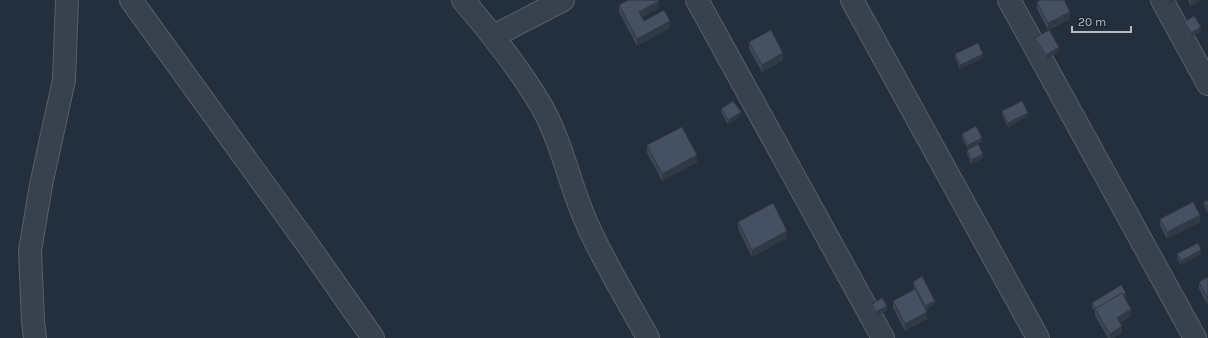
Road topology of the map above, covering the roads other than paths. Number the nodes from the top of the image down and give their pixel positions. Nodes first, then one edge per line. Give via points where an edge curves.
1 (67, 0) edge
2 (131, 0) edge
3 (463, 0) edge
4 (563, 0) edge
5 (696, 0) edge
6 (852, 0) edge
7 (1009, 0) edge
8 (1162, 0) edge
9 (494, 36) junction
10 (1208, 84) edge
11 (35, 338) edge
12 (373, 338) edge
13 (648, 338) edge
14 (883, 338) edge
15 (1038, 338) edge
16 (1195, 338) edge

1 - 11 street via 64,80 30,251
2 - 12 street
3 - 9 street
4 - 9 street
5 - 14 street
6 - 15 street
7 - 16 street
8 - 10 street
9 - 13 street via 542,107 555,134 587,225

